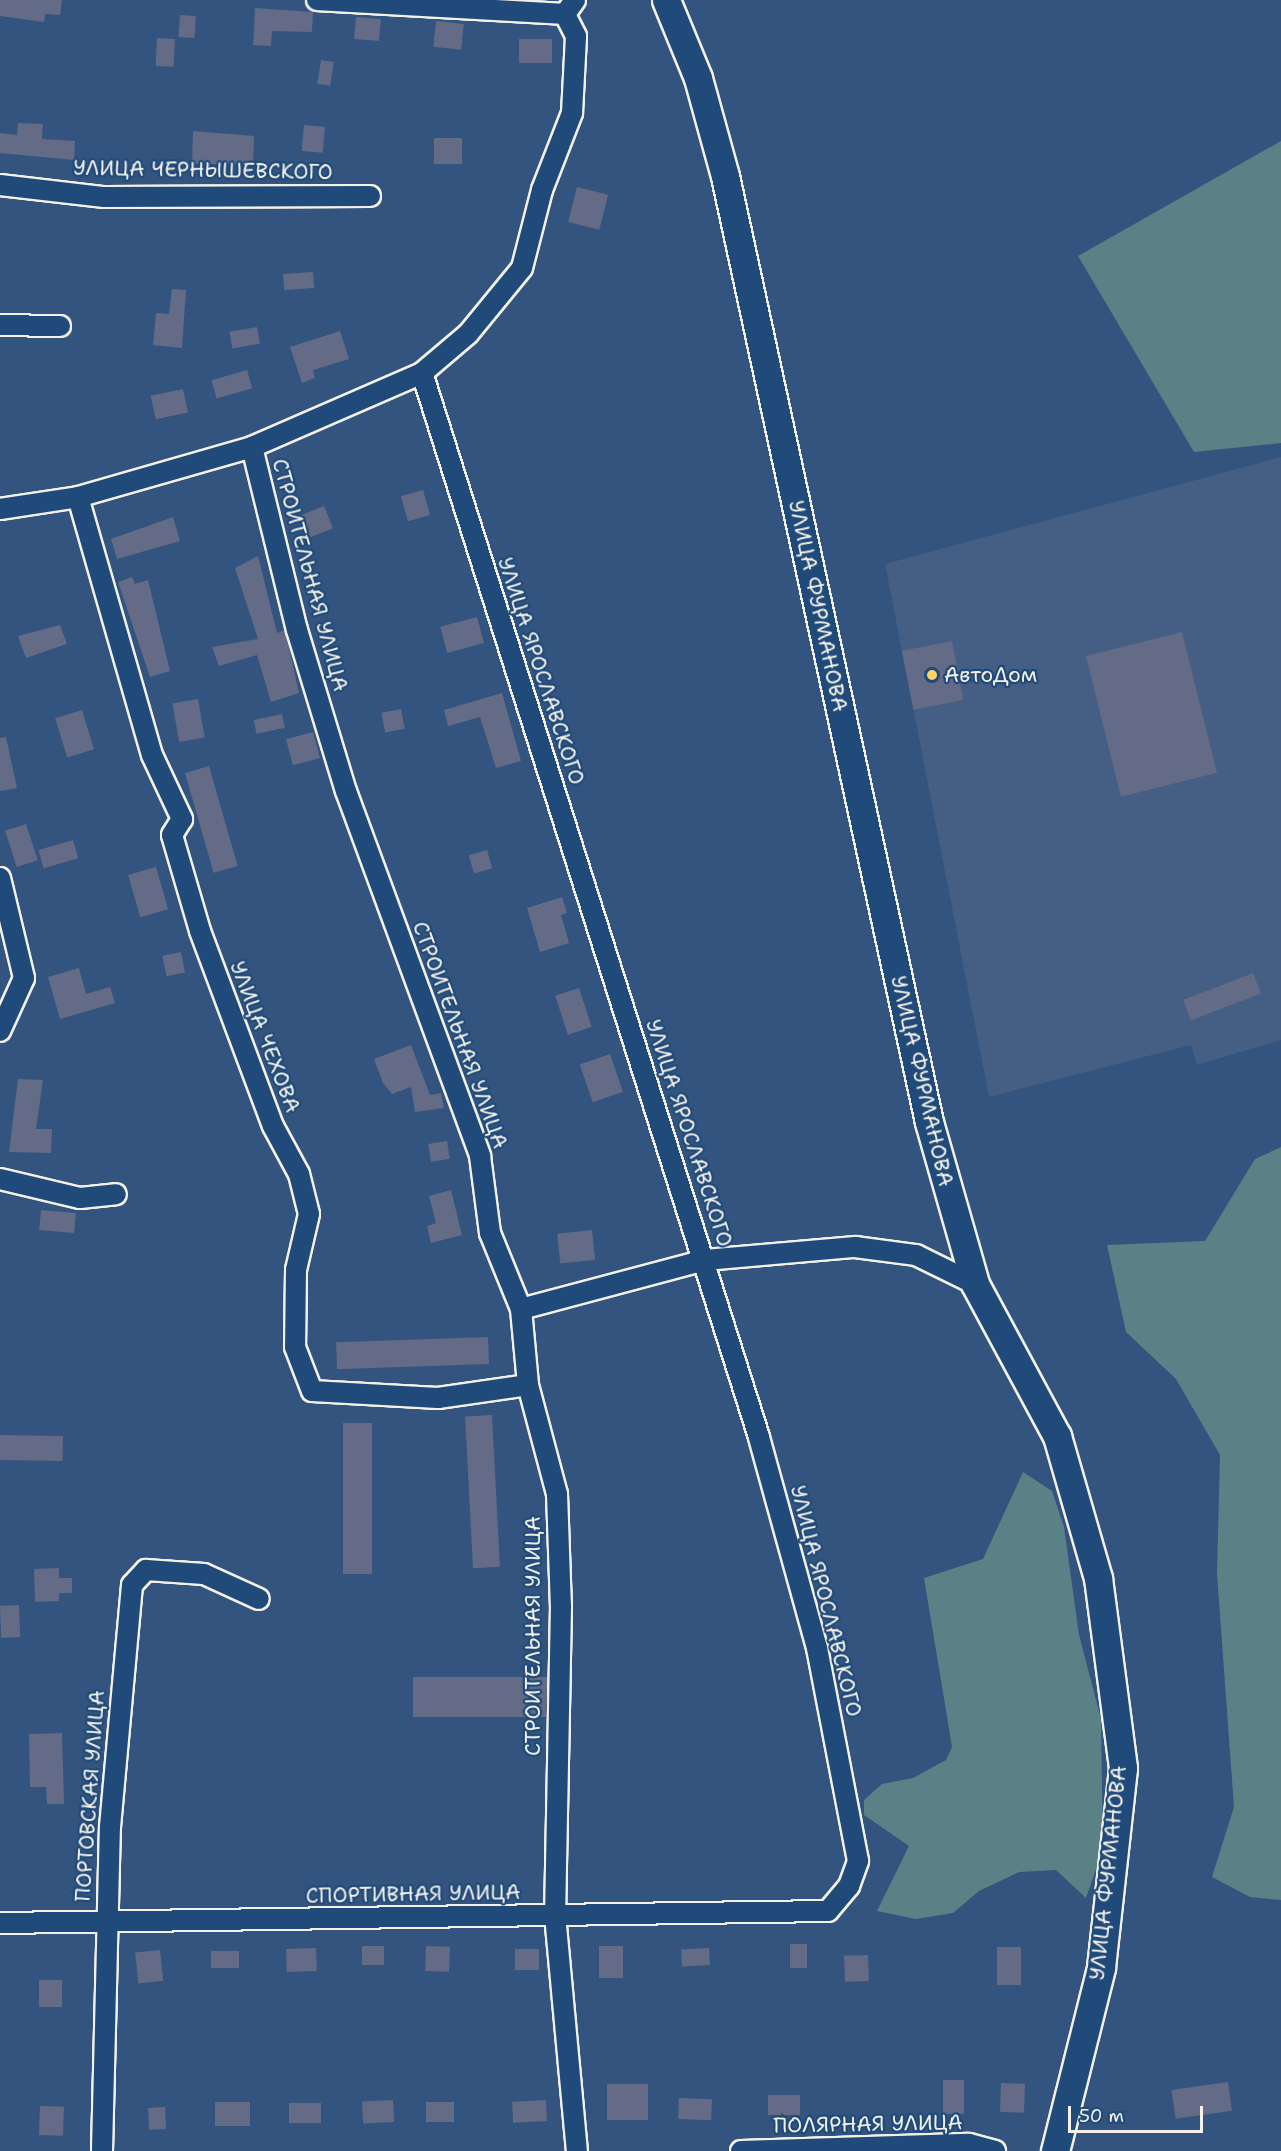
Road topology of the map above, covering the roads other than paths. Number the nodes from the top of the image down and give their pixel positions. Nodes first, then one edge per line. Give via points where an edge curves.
1 (317, 0) edge
2 (666, 0) edge
3 (570, 7) edge
4 (0, 185) edge
5 (369, 196) dead end
6 (0, 325) edge
7 (60, 326) dead end
8 (422, 373) junction
9 (252, 447) junction
10 (78, 497) junction
11 (0, 509) edge
12 (0, 878) edge
13 (0, 1031) edge
14 (0, 1179) edge
15 (117, 1194) dead end
16 (705, 1260) junction
17 (975, 1284) junction
18 (521, 1309) junction
19 (528, 1385) junction
20 (259, 1599) dead end
21 (828, 1911) joint
22 (555, 1915) junction
23 (0, 1923) edge
24 (105, 1925) junction
25 (102, 2151) edge
26 (577, 2151) edge
27 (741, 2151) edge
28 (995, 2151) edge
29 (1055, 2151) edge

1 - 3 street
2 - 17 main road, УЛИЦА ФУРМАНОВА via 698,78 725,176 929,1122
3 - 8 street via 576,36 572,113 542,190 522,268 468,334
4 - 5 street, УЛИЦА ЧЕРНЫШЕВСКОГО via 104,197
6 - 7 street
8 - 9 street
8 - 16 street, УЛИЦА ЯРОСЛАВСКОГО
9 - 10 street
9 - 18 street, СТРОИТЕЛЬНАЯ УЛИЦА via 297,630 346,791 480,1156 490,1233
10 - 11 street
10 - 19 street, УЛИЦА ЧЕХОВА via 152,755 182,819 172,835 200,931 273,1126 299,1174 309,1214 296,1270 295,1347 312,1391 438,1398
12 - 13 street via 24,978
14 - 15 street via 80,1198
16 - 17 street via 855,1247 916,1255
16 - 18 street
16 - 21 street, УЛИЦА ЯРОСЛАВСКОГО via 817,1648 855,1828 858,1860 849,1886
17 - 29 main road, УЛИЦА ФУРМАНОВА via 1057,1436 1098,1578 1123,1768 1101,1968
18 - 19 street, СТРОИТЕЛЬНАЯ УЛИЦА
19 - 22 street, СТРОИТЕЛЬНАЯ УЛИЦА via 557,1494 561,1606
20 - 24 street, ПОРТОВСКАЯ УЛИЦА via 204,1574 146,1570 132,1585
21 - 22 street, СПОРТИВНАЯ УЛИЦА
22 - 24 street, СПОРТИВНАЯ УЛИЦА
22 - 26 street, СТРОИТЕЛЬНАЯ УЛИЦА
23 - 24 street, СПОРТИВНАЯ УЛИЦА
24 - 25 street, ПОРТОВСКАЯ УЛИЦА
27 - 28 street, ПОЛЯРНАЯ УЛИЦА via 969,2144

